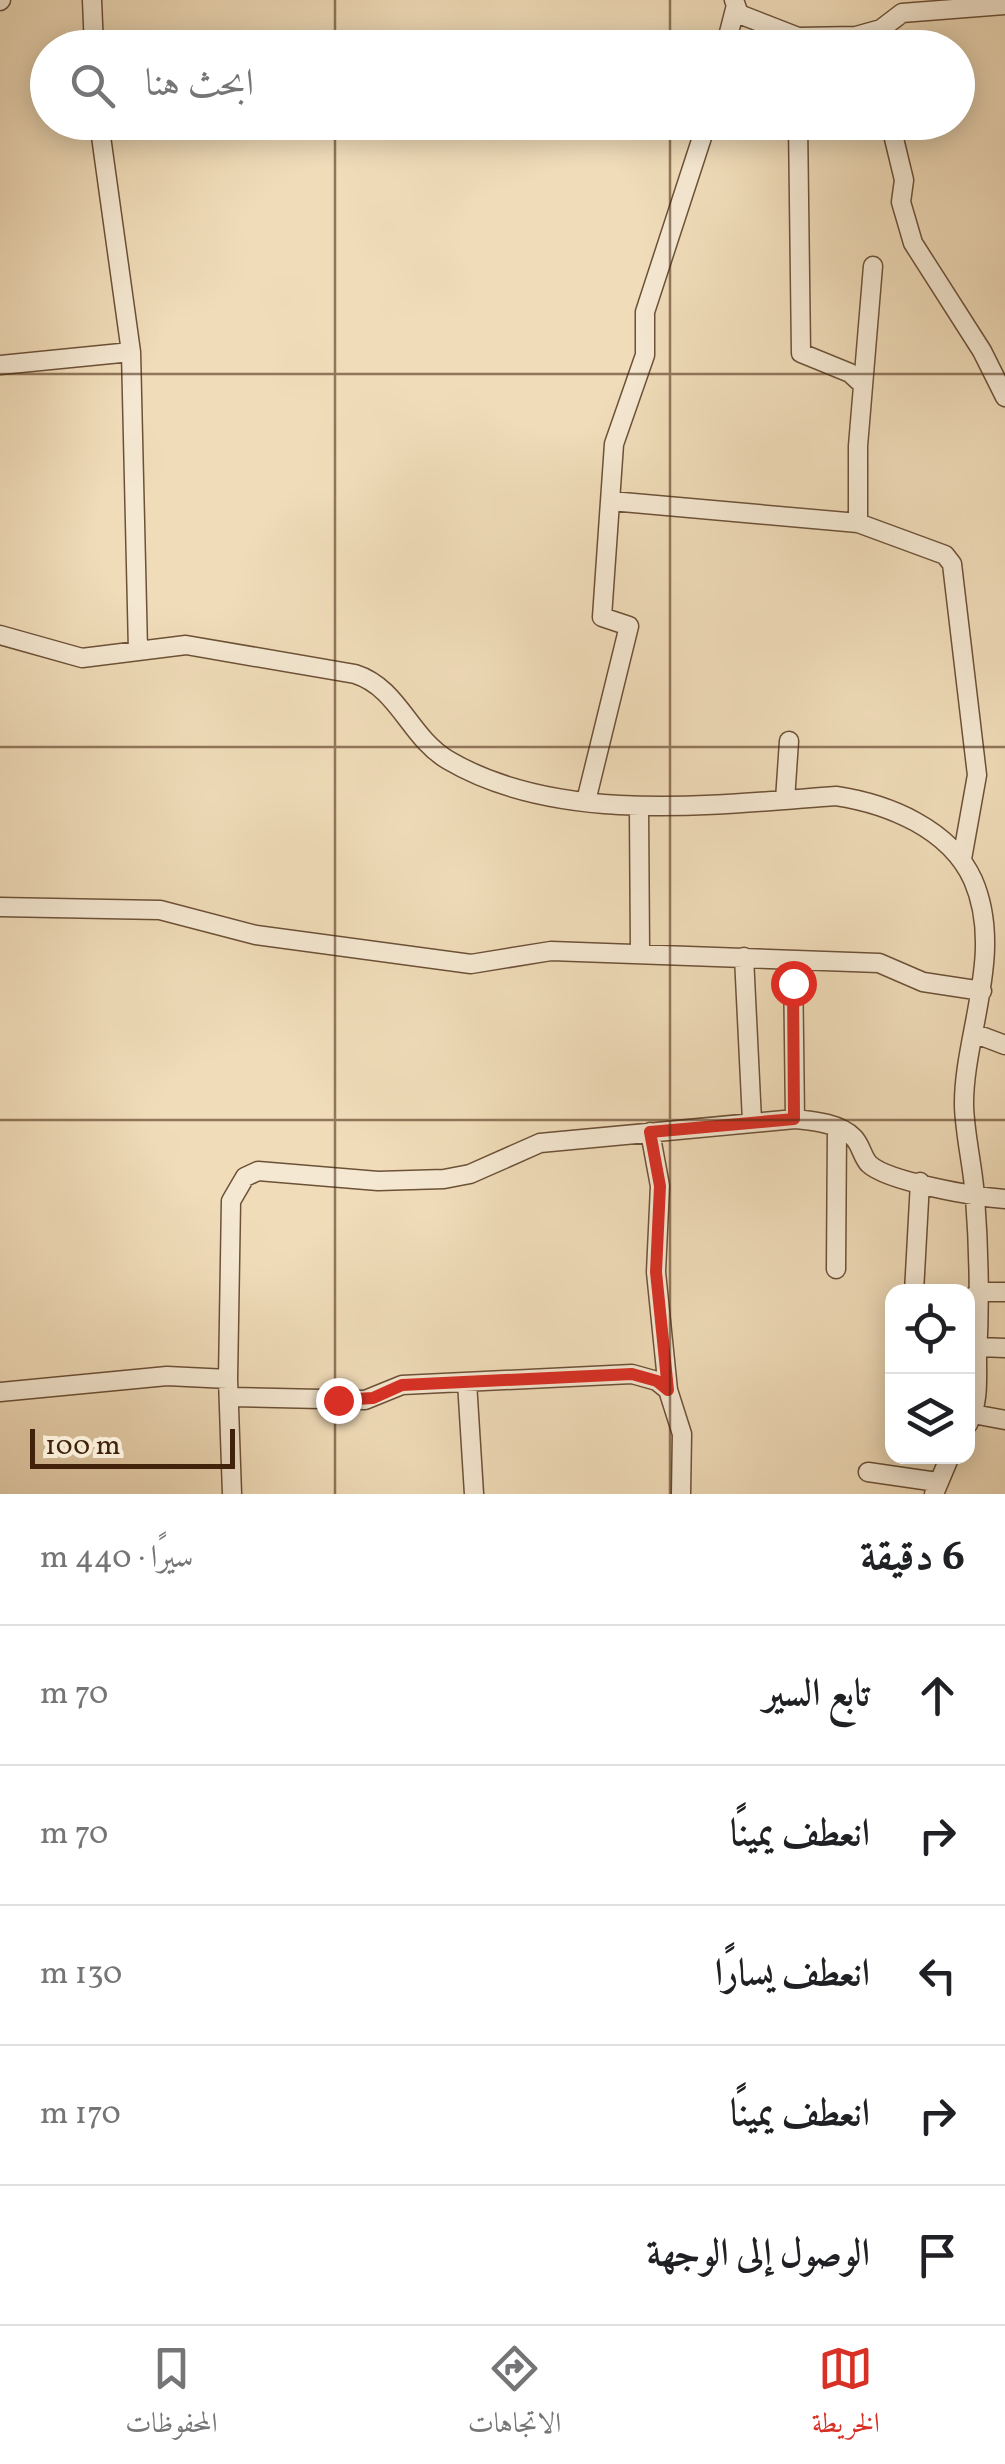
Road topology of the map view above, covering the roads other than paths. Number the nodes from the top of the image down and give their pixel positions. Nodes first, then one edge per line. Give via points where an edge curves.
1 (92, 0) edge
2 (1005, 5) edge
3 (740, 6) edge
4 (889, 21) junction
5 (93, 30) edge
6 (731, 30) edge
7 (779, 30) edge
8 (874, 30) edge
9 (888, 30) edge
10 (100, 140) edge
11 (701, 140) edge
12 (798, 140) edge
13 (894, 140) edge
14 (873, 266) dead end
15 (132, 352) junction
16 (0, 365) edge
17 (863, 385) junction
18 (1005, 397) edge
19 (611, 501) junction
20 (858, 523) junction
21 (0, 635) edge
22 (138, 650) junction
23 (789, 741) dead end
24 (785, 800) junction
25 (586, 801) junction
26 (639, 809) junction
27 (962, 859) junction
28 (0, 906) edge
29 (640, 952) junction
30 (744, 957) junction
31 (793, 960) junction
32 (982, 991) junction
33 (976, 1034) junction
34 (1005, 1045) edge
35 (794, 1119) junction
36 (752, 1121) junction
37 (838, 1128) junction
38 (650, 1132) junction
39 (920, 1182) junction
40 (975, 1197) junction
41 (1005, 1199) edge
42 (836, 1268) dead end
43 (914, 1284) edge
44 (978, 1292) junction
45 (1005, 1292) edge
46 (975, 1324) edge
47 (975, 1335) edge
48 (1005, 1348) edge
49 (467, 1382) junction
50 (230, 1388) junction
51 (668, 1390) junction
52 (0, 1392) edge
53 (975, 1419) edge
54 (1005, 1420) edge
55 (946, 1464) edge
56 (868, 1472) dead end
57 (936, 1488) edge
58 (232, 1494) edge
59 (474, 1494) edge
60 (682, 1494) edge

1 - 5 street
2 - 4 street via 902,13
3 - 6 street
3 - 7 street
4 - 8 street
4 - 9 street
10 - 15 street
11 - 19 street via 645,312 645,355 618,424
12 - 17 street via 801,354
13 - 18 street via 913,242
14 - 17 street
15 - 16 street
15 - 22 street
17 - 20 street
19 - 20 street
19 - 25 street via 602,618 629,626
20 - 27 street via 945,555 952,564 977,775
21 - 22 street via 82,658
22 - 25 street via 186,645 372,680 448,760
23 - 24 street
24 - 26 street
24 - 27 street via 868,801 934,833
25 - 26 street
26 - 29 street
27 - 32 street via 982,918
28 - 29 street via 144,908 256,935 454,963 550,950
29 - 30 street
30 - 31 street
30 - 36 street
31 - 32 street via 879,963 922,982
31 - 35 street
32 - 33 street
33 - 34 street
33 - 40 street via 964,1104
35 - 36 street
35 - 37 street
36 - 38 street
37 - 39 street via 853,1137 870,1164
37 - 42 street
38 - 50 street via 540,1143 444,1179 378,1181 273,1171 246,1177 232,1201
38 - 51 street via 660,1186 656,1272
39 - 40 street
39 - 43 street
40 - 41 street
40 - 44 street
44 - 45 street
44 - 46 street
47 - 48 street
49 - 50 street via 402,1385 365,1400
49 - 51 street via 632,1374
49 - 59 street
50 - 52 street via 167,1376
50 - 58 street
51 - 60 street via 682,1434
53 - 54 street
55 - 57 street
56 - 57 street

